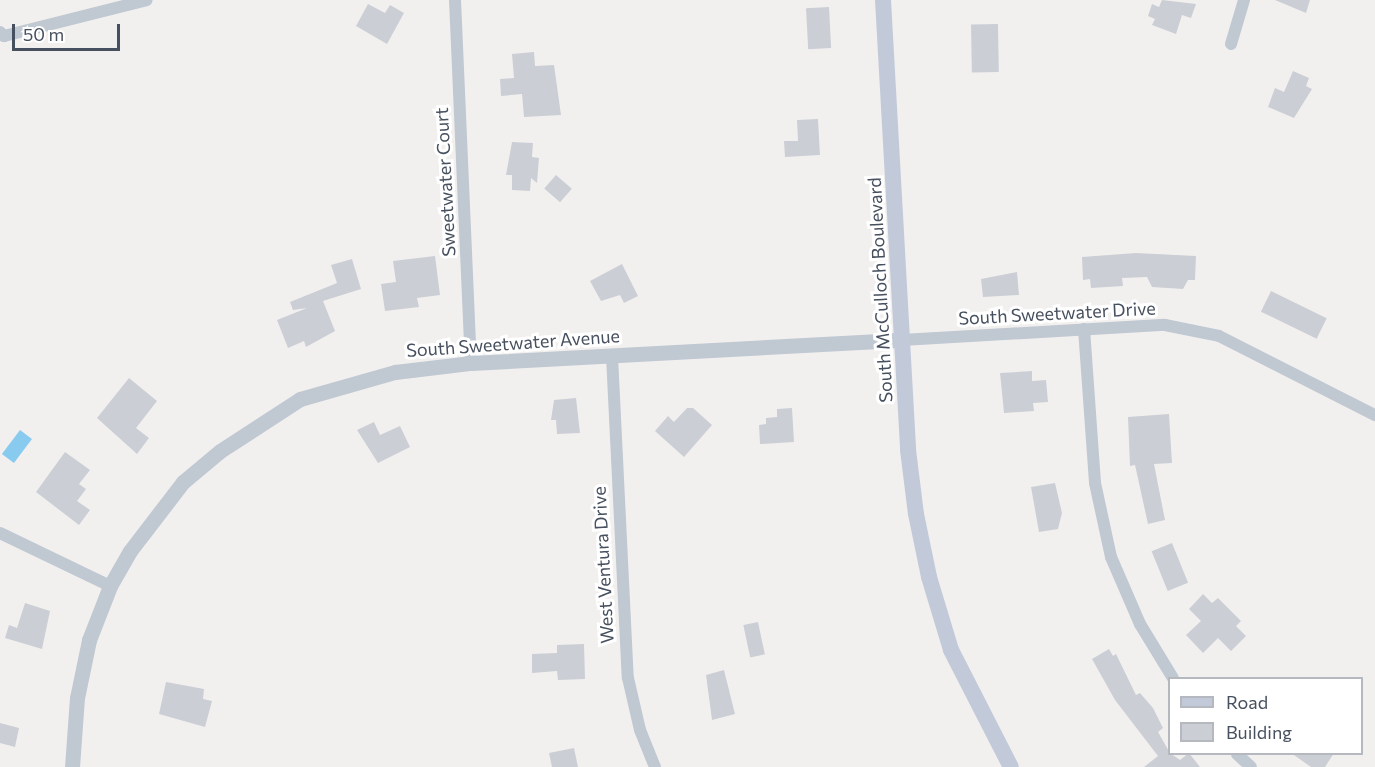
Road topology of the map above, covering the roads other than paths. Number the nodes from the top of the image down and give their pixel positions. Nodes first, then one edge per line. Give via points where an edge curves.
1 (147, 0) edge
2 (455, 0) edge
3 (883, 0) edge
4 (1244, 0) edge
5 (0, 33) edge
6 (1231, 44) dead end
7 (1084, 329) junction
8 (902, 340) junction
9 (612, 356) junction
10 (471, 363) junction
11 (1375, 415) edge
12 (0, 533) edge
13 (110, 586) junction
14 (1172, 677) edge
15 (1239, 755) edge
16 (72, 767) edge
17 (655, 767) edge
18 (1011, 767) edge
19 (1251, 767) edge

1 - 5 street via 4,36
2 - 10 street, Sweetwater Court
3 - 8 main road, South McCulloch Boulevard
4 - 6 street
7 - 8 street, South Sweetwater Drive
7 - 11 street, South Sweetwater Drive via 1165,326 1219,336
7 - 14 street via 1095,483 1111,557 1140,624
8 - 9 street, South Sweetwater Avenue
8 - 18 main road, South McCulloch Boulevard via 908,450 929,577 951,650
9 - 10 street, South Sweetwater Avenue
9 - 17 street, West Ventura Drive via 628,678 640,730
10 - 13 street, South Sweetwater Avenue via 340,384 300,399 260,423 183,482 136,542
12 - 13 street
13 - 16 street, South Sweetwater Avenue via 89,640 79,686
15 - 19 street

